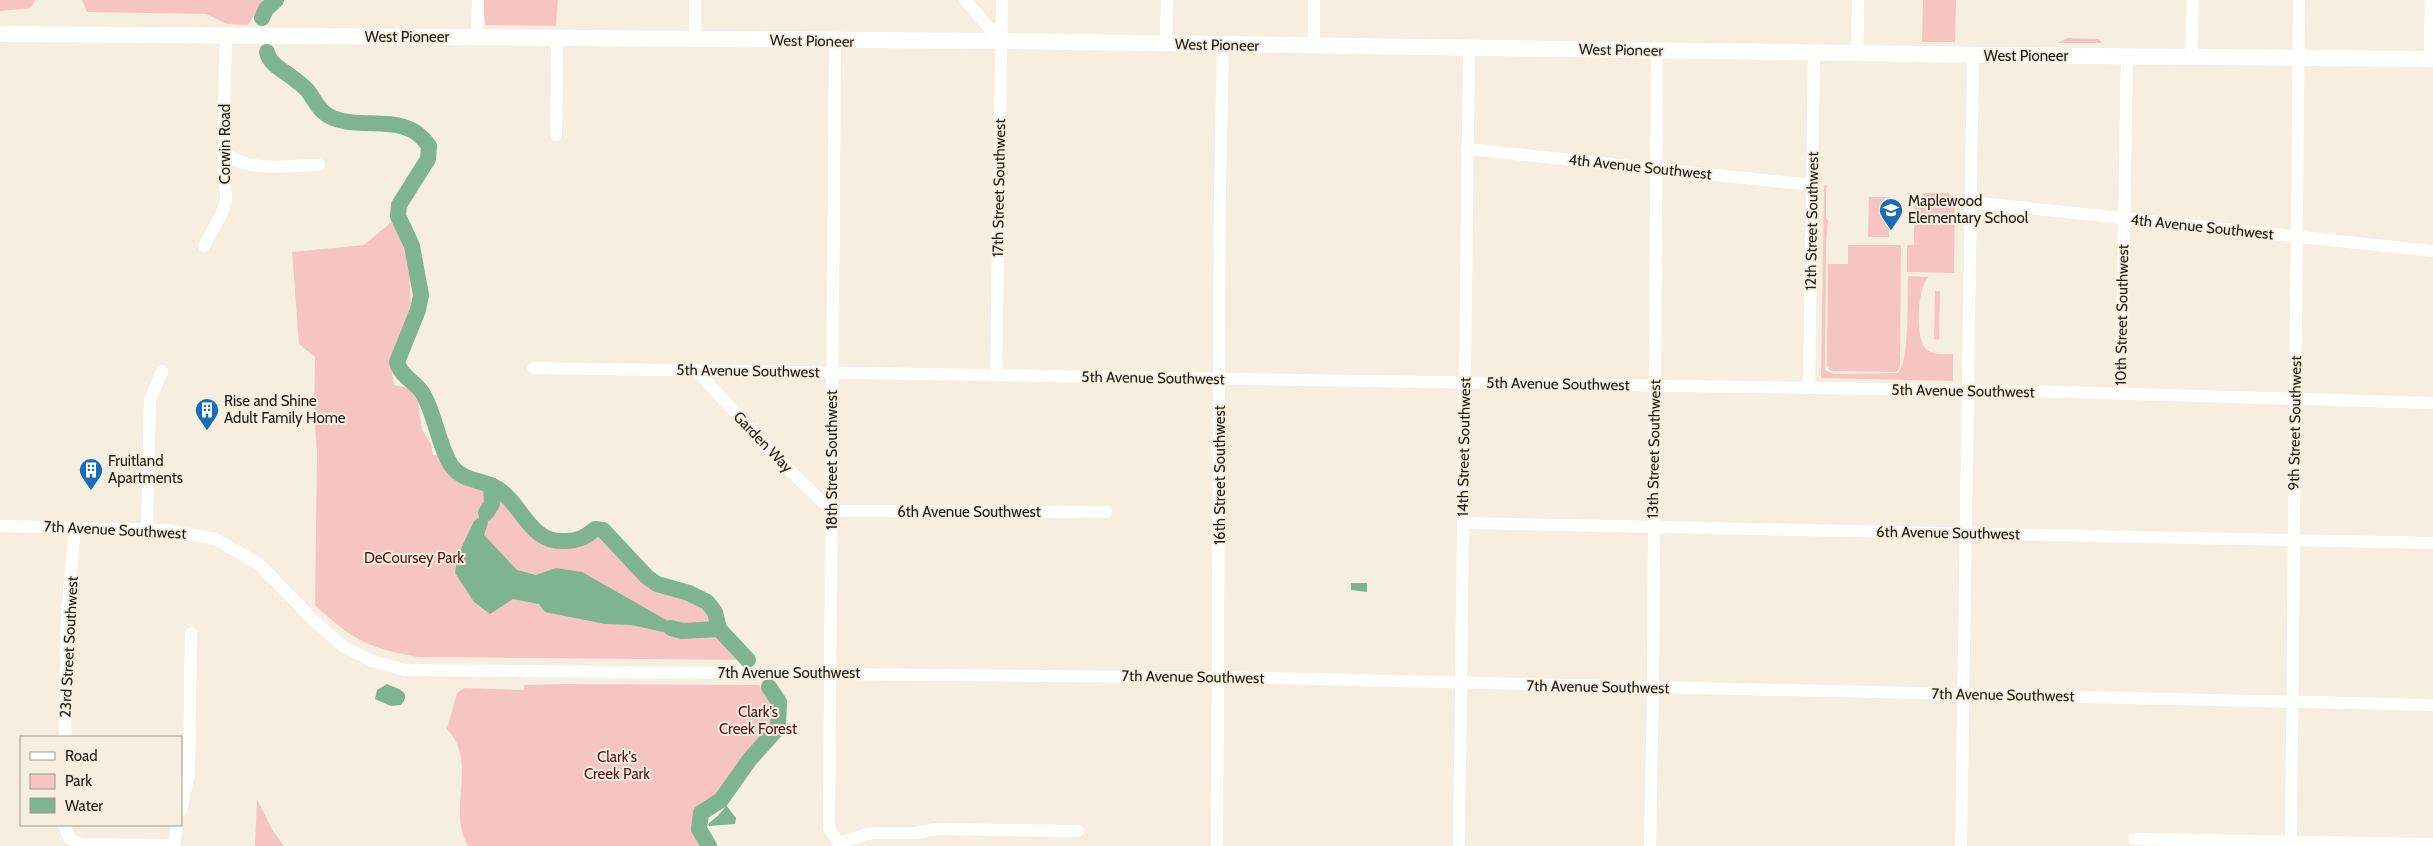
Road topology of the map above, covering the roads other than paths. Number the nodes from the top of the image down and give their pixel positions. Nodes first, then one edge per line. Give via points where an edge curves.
1 (478, 0) edge
2 (695, 0) edge
3 (966, 0) edge
4 (1002, 0) edge
5 (1167, 0) edge
6 (1314, 0) edge
7 (1858, 0) edge
8 (2193, 0) edge
9 (2299, 0) edge
10 (2431, 0) edge
11 (0, 34) edge
12 (226, 36) junction
13 (477, 37) junction
14 (556, 39) junction
15 (695, 40) junction
16 (1001, 41) junction
17 (835, 42) junction
18 (1166, 44) junction
19 (1223, 44) junction
20 (1314, 47) junction
21 (1469, 48) junction
22 (1657, 51) junction
23 (1814, 53) junction
24 (1857, 54) junction
25 (1973, 55) junction
26 (2127, 56) junction
27 (2192, 57) junction
28 (2299, 58) junction
29 (2432, 59) edge
30 (556, 135) dead end
31 (1467, 148) junction
32 (223, 151) junction
33 (319, 165) dead end
34 (1656, 169) junction
35 (1812, 185) junction
36 (1971, 202) junction
37 (2124, 218) junction
38 (2297, 237) junction
39 (204, 246) dead end
40 (2433, 251) edge
41 (533, 368) dead end
42 (162, 371) dead end
43 (697, 371) junction
44 (832, 372) junction
45 (996, 375) junction
46 (1220, 379) junction
47 (1465, 383) junction
48 (1655, 386) junction
49 (1810, 388) junction
50 (1968, 390) junction
51 (2121, 394) junction
52 (2296, 400) junction
53 (2433, 403) edge
54 (832, 511) junction
55 (1106, 512) dead end
56 (1463, 523) junction
57 (0, 526) edge
58 (1653, 526) junction
59 (75, 527) junction
60 (147, 529) junction
61 (1965, 533) junction
62 (2294, 540) junction
63 (2433, 543) edge
64 (191, 633) dead end
65 (831, 673) junction
66 (1218, 678) junction
67 (1461, 683) junction
68 (1653, 688) junction
69 (1963, 694) junction
70 (2292, 702) junction
71 (2433, 705) edge
72 (65, 736) edge
73 (182, 806) edge
74 (177, 826) edge
75 (65, 830) edge
76 (1078, 831) dead end
77 (2134, 839) dead end
78 (2291, 843) edge
79 (840, 844) edge
80 (2433, 844) edge
81 (174, 846) edge
82 (1217, 846) edge
83 (1459, 846) edge
84 (1650, 846) edge
85 (1961, 846) edge

1 - 13 street
2 - 15 street
3 - 16 street
4 - 16 street, 17th Street Southwest
5 - 18 street
6 - 20 street
7 - 24 street
8 - 27 street
9 - 28 street, 9th Street Southwest
10 - 29 street
11 - 12 main road, West Pioneer
12 - 13 main road, West Pioneer
12 - 32 street, Corwin Road
13 - 14 main road, West Pioneer
14 - 15 main road, West Pioneer
14 - 30 street
15 - 17 main road, West Pioneer
16 - 17 main road, West Pioneer
16 - 18 main road, West Pioneer
16 - 45 street, 17th Street Southwest
17 - 44 street, 18th Street Southwest
18 - 19 main road, West Pioneer
19 - 20 main road, West Pioneer
19 - 46 street, 16th Street Southwest
20 - 21 main road, West Pioneer
21 - 22 main road, West Pioneer
21 - 31 street, 14th Street Southwest
22 - 23 main road, West Pioneer
22 - 34 street, 13th Street Southwest
23 - 24 main road, West Pioneer
23 - 35 street, 12th Street Southwest
24 - 25 main road, West Pioneer
25 - 26 main road, West Pioneer
25 - 36 street
26 - 27 main road, West Pioneer
26 - 37 street, 10th Street Southwest
27 - 28 main road, West Pioneer
28 - 29 main road, West Pioneer
28 - 38 street, 9th Street Southwest
31 - 34 street, 4th Avenue Southwest
31 - 47 street, 14th Street Southwest
32 - 33 street via 238,161 254,165
32 - 39 street, Corwin Road via 226,200
34 - 35 street, 4th Avenue Southwest
34 - 48 street, 13th Street Southwest
35 - 49 street, 12th Street Southwest
36 - 37 street, 4th Avenue Southwest
36 - 50 street
37 - 38 street, 4th Avenue Southwest
37 - 51 street, 10th Street Southwest
38 - 40 street, 4th Avenue Southwest
38 - 52 street, 9th Street Southwest
41 - 43 street, 5th Avenue Southwest
42 - 60 street via 150,400
43 - 44 street, 5th Avenue Southwest
43 - 54 street, Garden Way via 781,462
44 - 45 street, 5th Avenue Southwest
44 - 54 street, 18th Street Southwest
45 - 46 street, 5th Avenue Southwest
46 - 47 street, 5th Avenue Southwest
46 - 66 street, 16th Street Southwest
47 - 48 street, 5th Avenue Southwest
47 - 56 street, 14th Street Southwest
48 - 49 street, 5th Avenue Southwest
48 - 58 street, 13th Street Southwest
49 - 50 street, 5th Avenue Southwest
50 - 51 street, 5th Avenue Southwest
50 - 61 street
51 - 52 street, 5th Avenue Southwest
52 - 53 street, 5th Avenue Southwest
52 - 62 street, 9th Street Southwest
54 - 55 street, 6th Avenue Southwest
54 - 65 street, 18th Street Southwest
56 - 58 street, 6th Avenue Southwest
56 - 67 street, 14th Street Southwest
57 - 59 street, 7th Avenue Southwest
58 - 61 street, 6th Avenue Southwest
58 - 68 street, 13th Street Southwest
59 - 60 street, 7th Avenue Southwest
59 - 72 street, 23rd Street Southwest via 67,612
60 - 65 street, 7th Avenue Southwest via 216,539 246,555 271,574 329,636 357,654 389,666 422,671
61 - 62 street, 6th Avenue Southwest
61 - 69 street
62 - 63 street, 6th Avenue Southwest
62 - 70 street, 9th Street Southwest
64 - 73 street via 189,774
65 - 66 street, 7th Avenue Southwest
65 - 79 street, 18th Street Southwest via 829,828
66 - 67 street, 7th Avenue Southwest
66 - 82 street, 16th Street Southwest
67 - 68 street, 7th Avenue Southwest
67 - 83 street, 14th Street Southwest
68 - 69 street, 7th Avenue Southwest
68 - 84 street, 13th Street Southwest
69 - 70 street, 7th Avenue Southwest
69 - 85 street
70 - 71 street, 7th Avenue Southwest
70 - 78 street, 9th Street Southwest
74 - 81 street
75 - 81 street via 74,842 89,845
76 - 79 street via 936,830 870,834
77 - 78 street
78 - 80 street

